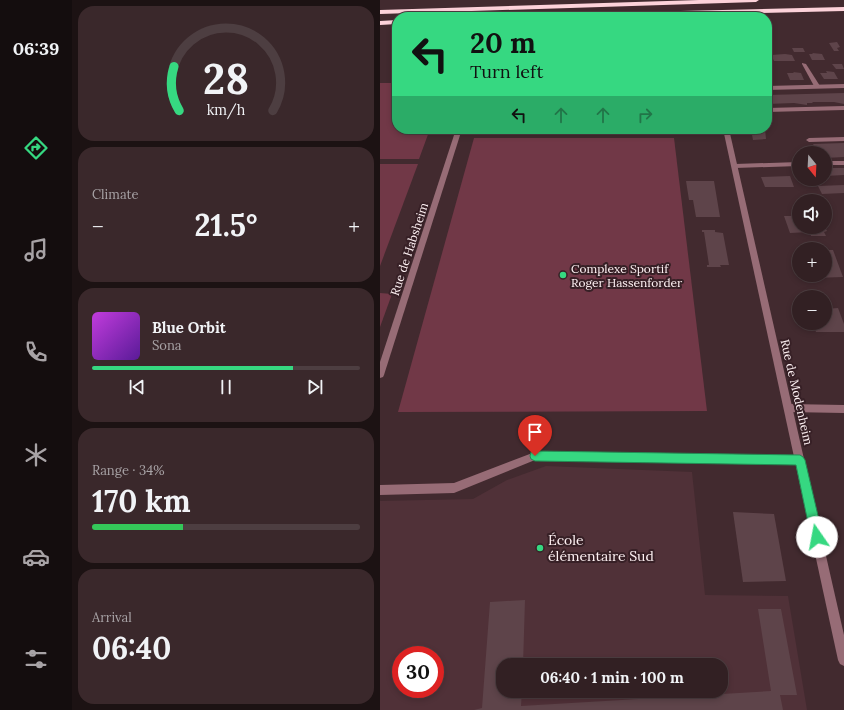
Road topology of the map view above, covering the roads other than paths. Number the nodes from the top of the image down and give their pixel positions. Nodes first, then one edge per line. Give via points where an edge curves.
1 (756, 0) edge
2 (844, 9) edge
3 (380, 12) edge
4 (720, 12) edge
5 (392, 22) edge
6 (380, 23) edge
7 (804, 64) dead end
8 (817, 86) junction
9 (844, 86) edge
10 (772, 88) edge
11 (844, 108) edge
12 (772, 110) edge
13 (457, 134) edge
14 (727, 134) edge
15 (844, 139) edge
16 (809, 140) dead end
17 (832, 163) edge
18 (844, 163) edge
19 (792, 164) edge
20 (734, 166) junction
21 (380, 375) edge
22 (788, 408) junction
23 (844, 409) edge
24 (800, 460) junction
25 (380, 490) edge
26 (844, 660) edge

1 - 3 highway
2 - 4 highway
5 - 6 highway
7 - 8 street
8 - 9 street
8 - 10 street
11 - 12 street
13 - 21 street, Rue de Habsheim
14 - 20 street, Rue de Modenheim
15 - 16 street
17 - 18 street
19 - 20 street
20 - 22 street, Rue de Modenheim
22 - 23 street
22 - 24 street, Rue de Modenheim
24 - 25 street via 535,456 454,488
24 - 26 street, Rue de Modenheim

